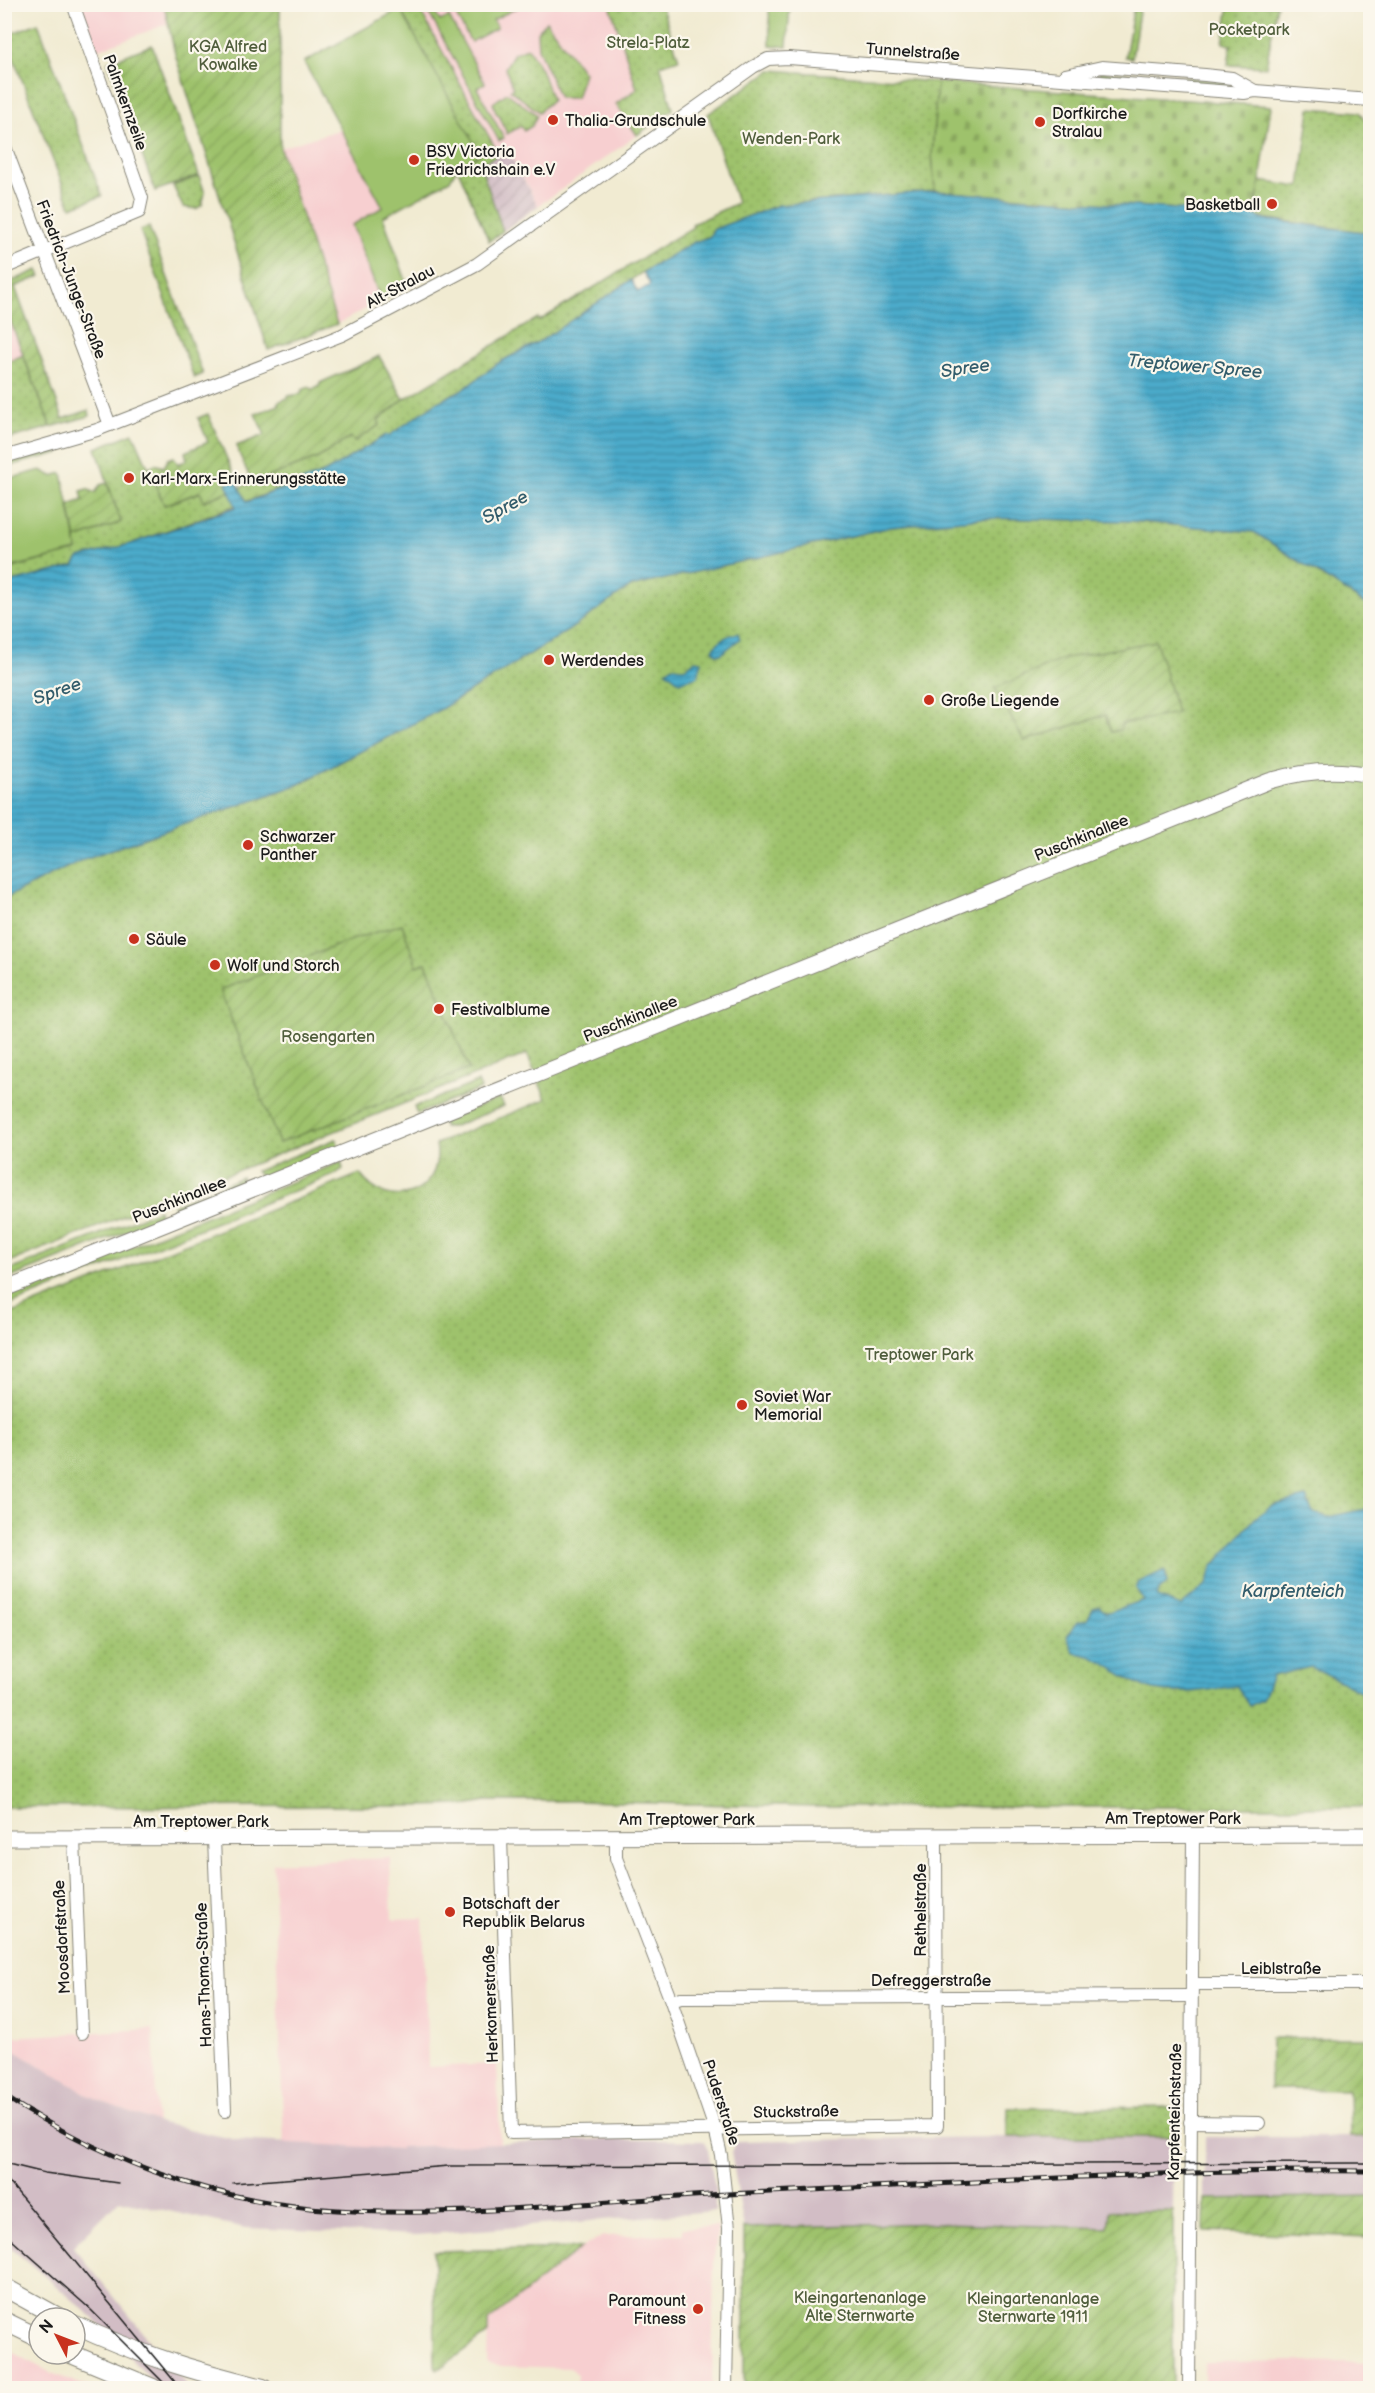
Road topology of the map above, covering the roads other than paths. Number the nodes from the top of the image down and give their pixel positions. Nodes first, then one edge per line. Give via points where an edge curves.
1 (73, 4) edge
2 (768, 59) joint
3 (1371, 100) edge
4 (4, 144) edge
5 (45, 251) junction
6 (4, 268) edge
7 (110, 425) junction
8 (4, 457) edge
9 (1371, 775) edge
10 (4, 1289) edge
11 (1371, 1835) edge
12 (1193, 1836) junction
13 (936, 1837) junction
14 (4, 1838) edge
15 (501, 1838) junction
16 (616, 1838) junction
17 (74, 1839) junction
18 (214, 1839) junction
19 (1371, 1984) edge
20 (1192, 1990) junction
21 (937, 1996) junction
22 (670, 2001) junction
23 (82, 2033) dead end
24 (225, 2111) dead end
25 (1190, 2122) junction
26 (1259, 2123) dead end
27 (937, 2126) joint
28 (716, 2129) junction
29 (511, 2133) joint
30 (4, 2287) edge
31 (38, 2306) edge
32 (4, 2321) edge
33 (87, 2330) edge
34 (27, 2332) edge
35 (87, 2361) edge
36 (153, 2388) edge
37 (263, 2388) edge
38 (726, 2388) edge
39 (1190, 2388) edge

1 - 5 street, Palmkernzeile via 142,198 139,212
2 - 3 street, Tunnelstraße via 1055,77 1102,68 1225,76 1255,91
2 - 7 street, Alt-Stralau via 477,264 342,335
4 - 5 street, Friedrich-Junge-Straße
5 - 6 street
5 - 7 street, Friedrich-Junge-Straße
7 - 8 street, Alt-Stralau
9 - 10 main road, Puschkinallee via 1330,770 1299,773 1269,782
11 - 12 main road, Am Treptower Park
12 - 13 main road, Am Treptower Park
12 - 20 street, Karpfenteichstraße
13 - 16 main road, Am Treptower Park
13 - 21 street, Rethelstraße
14 - 17 main road, Am Treptower Park
15 - 16 main road, Am Treptower Park
15 - 18 main road, Am Treptower Park
15 - 29 street, Herkomerstraße
16 - 22 street, Puderstraße via 616,1858
17 - 18 main road, Am Treptower Park
17 - 23 street, Moosdorfstraße
18 - 24 street, Hans-Thoma-Straße
19 - 20 street, Leiblstraße
20 - 21 street, Defreggerstraße
20 - 25 street, Karpfenteichstraße
21 - 22 street, Defreggerstraße
21 - 27 street, Rethelstraße
22 - 28 street, Puderstraße
25 - 26 street
25 - 39 street, Karpfenteichstraße
27 - 28 street, Stuckstraße
28 - 29 street, Stuckstraße
28 - 38 street, Puderstraße via 728,2209
30 - 31 highway
32 - 34 highway
33 - 37 highway via 144,2355
35 - 36 highway

